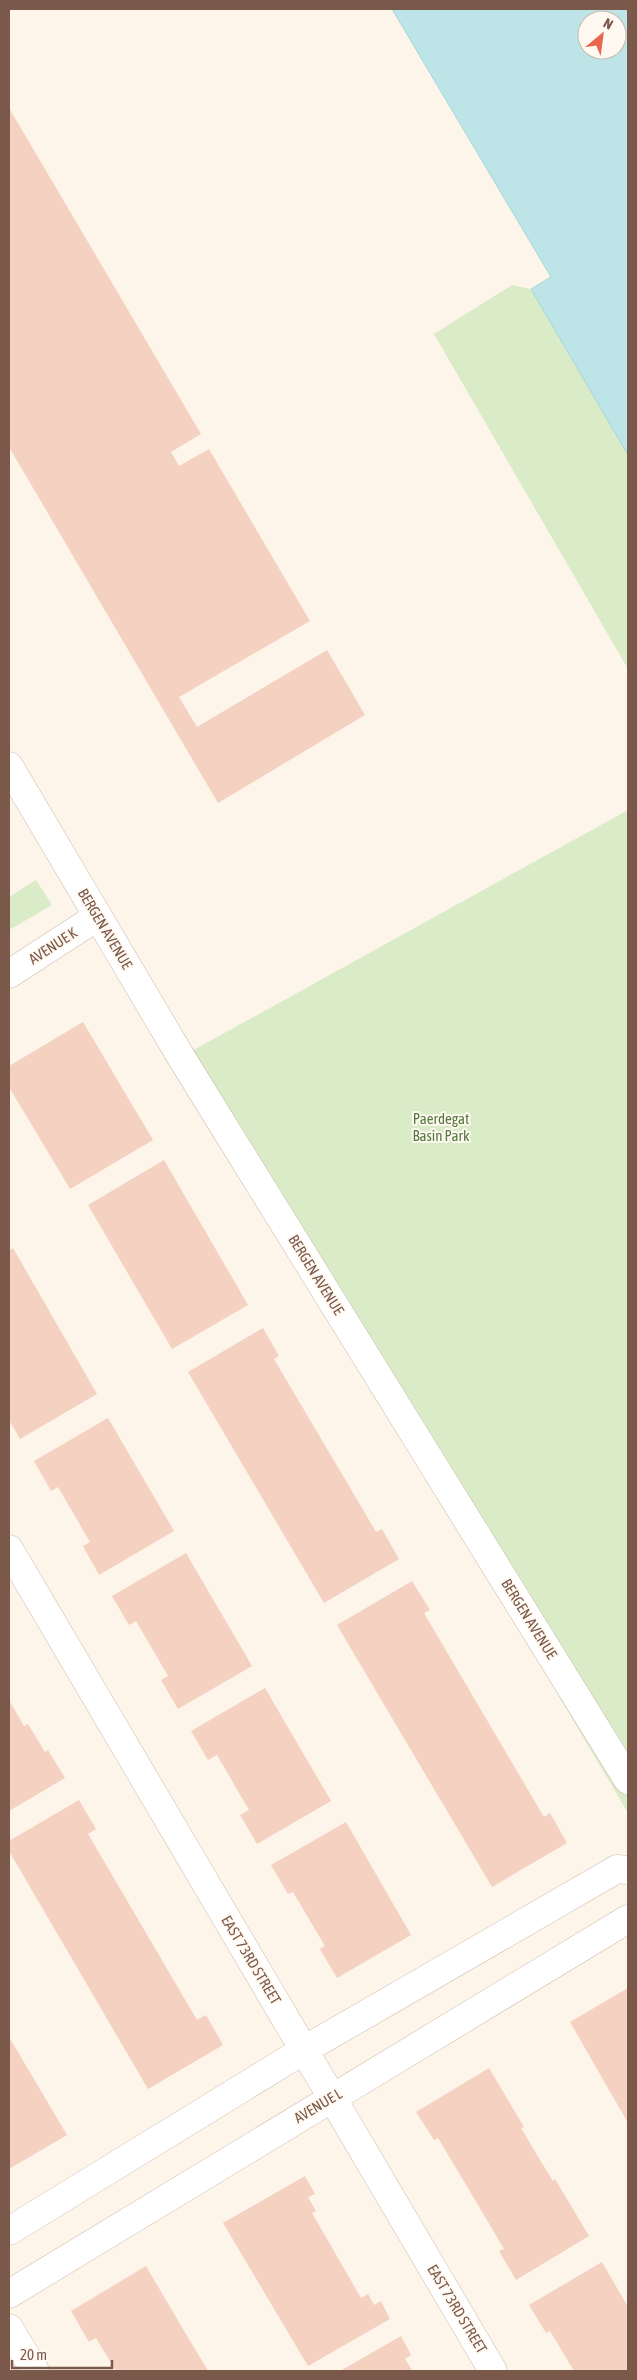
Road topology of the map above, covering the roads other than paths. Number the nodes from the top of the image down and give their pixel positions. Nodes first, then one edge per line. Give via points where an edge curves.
1 (9, 766) edge
2 (97, 917) junction
3 (9, 974) edge
4 (9, 1549) edge
5 (628, 1780) edge
6 (628, 1870) edge
7 (628, 1919) edge
8 (304, 2050) junction
9 (332, 2098) junction
10 (9, 2231) edge
11 (9, 2294) edge
12 (9, 2328) edge
13 (35, 2371) edge
14 (493, 2371) edge

1 - 2 street, BERGEN AVENUE
2 - 3 street, AVENUE K
2 - 5 street, BERGEN AVENUE
4 - 8 street, EAST 73RD STREET
6 - 8 street via 616,1869
7 - 9 street, AVENUE L
8 - 9 street, EAST 73RD STREET
8 - 10 street
9 - 11 street, AVENUE L
9 - 14 street, EAST 73RD STREET
12 - 13 street

